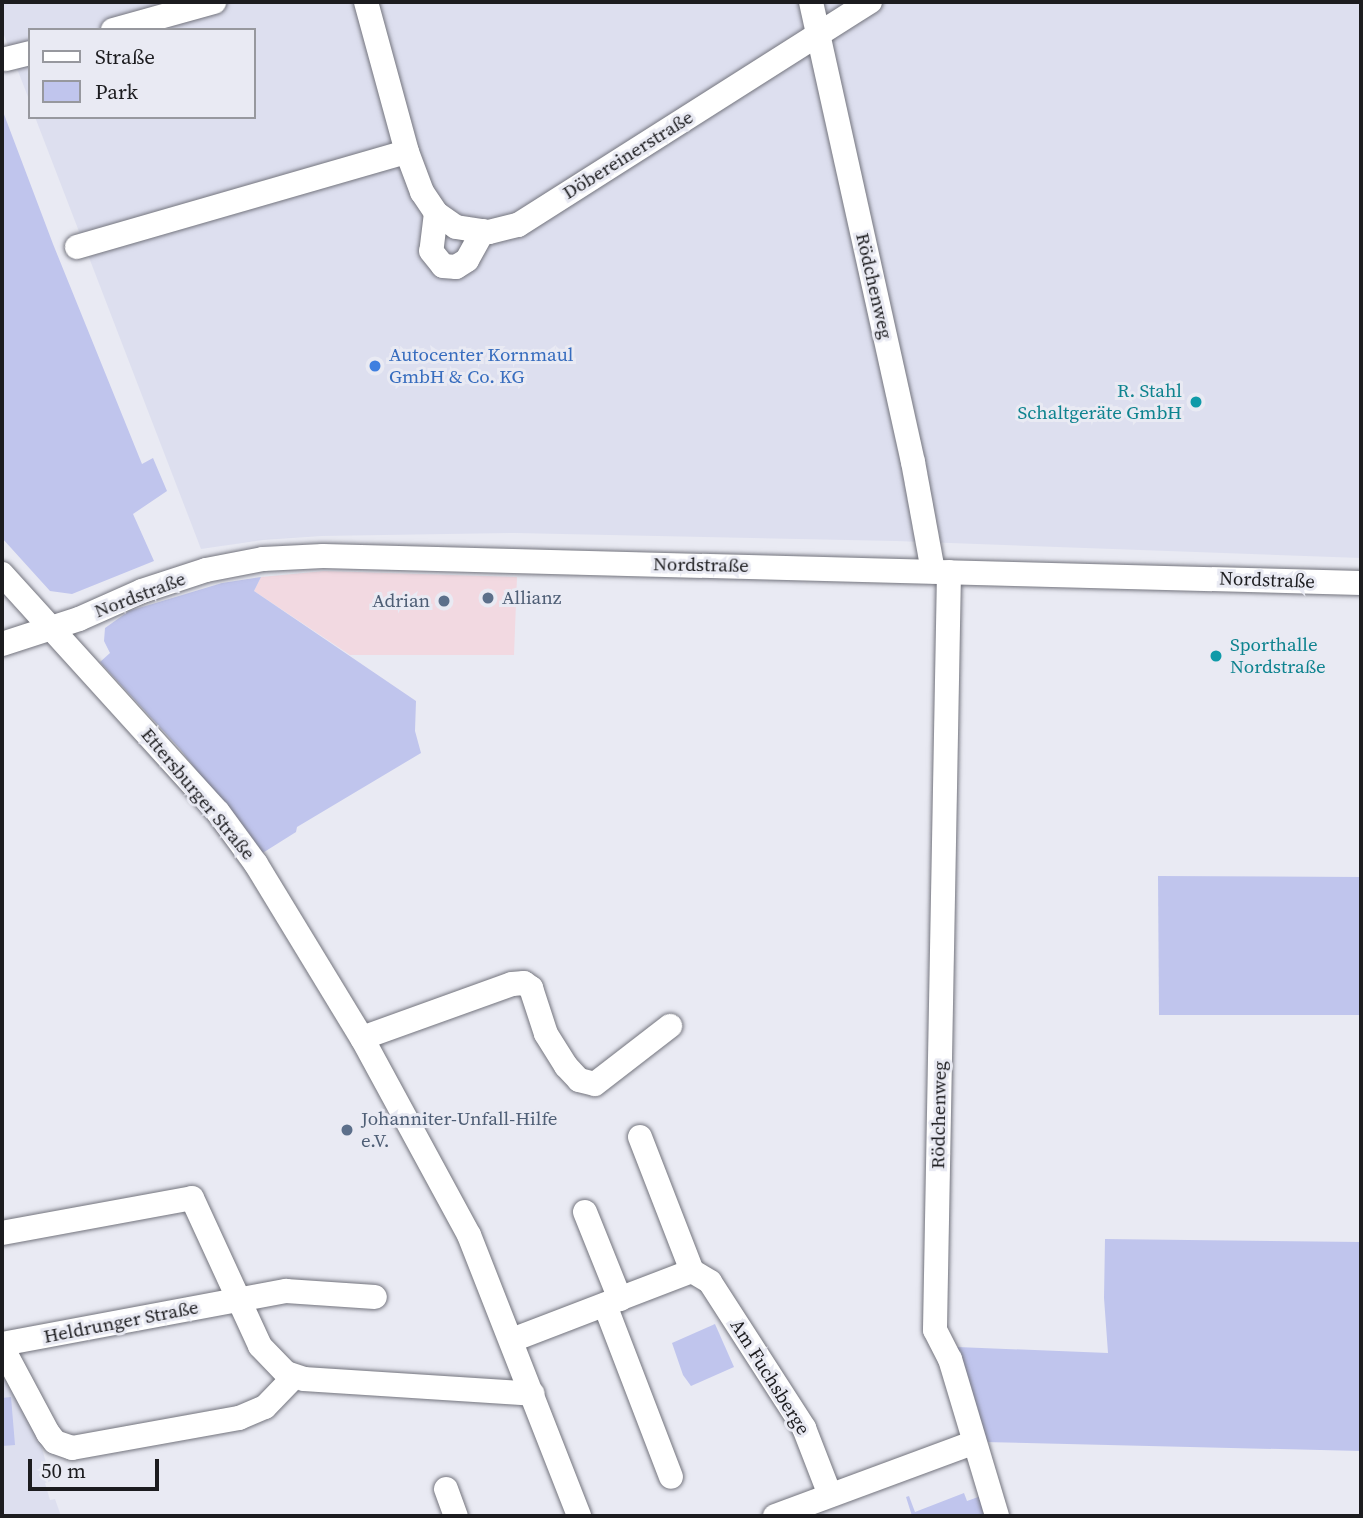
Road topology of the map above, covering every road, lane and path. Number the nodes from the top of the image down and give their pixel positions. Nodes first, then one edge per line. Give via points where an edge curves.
1 (214, 2) edge
2 (366, 2) edge
3 (811, 2) edge
4 (870, 2) edge
5 (120, 28) edge
6 (817, 34) junction
7 (407, 152) junction
8 (436, 213) junction
9 (483, 231) junction
10 (77, 247) dead end
11 (941, 571) junction
12 (2, 574) edge
13 (1361, 583) edge
14 (51, 628) junction
15 (2, 644) edge
16 (670, 1026) dead end
17 (362, 1038) junction
18 (640, 1137) dead end
19 (585, 1212) dead end
20 (2, 1233) edge
21 (692, 1271) junction
22 (376, 1297) dead end
23 (240, 1300) junction
24 (612, 1302) junction
25 (512, 1340) junction
26 (2, 1346) edge
27 (294, 1377) junction
28 (533, 1394) junction
29 (972, 1443) junction
30 (671, 1477) dead end
31 (446, 1489) dead end
32 (824, 1504) edge
33 (456, 1516) edge
34 (579, 1516) edge
35 (775, 1516) edge
36 (997, 1516) edge

1 - 5 street
2 - 7 street
3 - 6 street, Rödchenweg
4 - 6 street, Döbereinerstraße
6 - 9 street, Döbereinerstraße via 519,225
6 - 11 street, Rödchenweg
7 - 8 street via 422,192
7 - 10 street
8 - 9 street, Döbereinerstraße via 456,227
8 - 9 street via 430,251 443,265 456,267 467,260
11 - 13 street, Nordstraße
11 - 14 street, Nordstraße via 323,556 263,559 181,579
11 - 29 street, Rödchenweg via 935,1331 950,1359
12 - 14 street, Ettersburger Straße
14 - 15 street, Nordstraße
14 - 17 street, Ettersburger Straße via 218,812 256,864
16 - 17 street via 595,1084 579,1080 566,1066 546,1034 531,988 524,984 500,988
17 - 25 street, Ettersburger Straße via 469,1235
18 - 21 street, Am Fuchsberge
19 - 24 street
20 - 23 street via 192,1198
21 - 24 street
21 - 32 street, Am Fuchsberge via 710,1282 804,1428
22 - 23 street, Heldrunger Straße via 286,1291
23 - 26 street, Heldrunger Straße
23 - 27 street via 271,1362
24 - 25 street
24 - 30 street
25 - 28 street, Ettersburger Straße
26 - 27 street, Heldrunger Straße via 48,1433 72,1448 239,1418 265,1407
27 - 28 street
28 - 34 street, Ettersburger Straße
29 - 32 street
29 - 36 street, Rödchenweg
31 - 33 street
32 - 35 street

